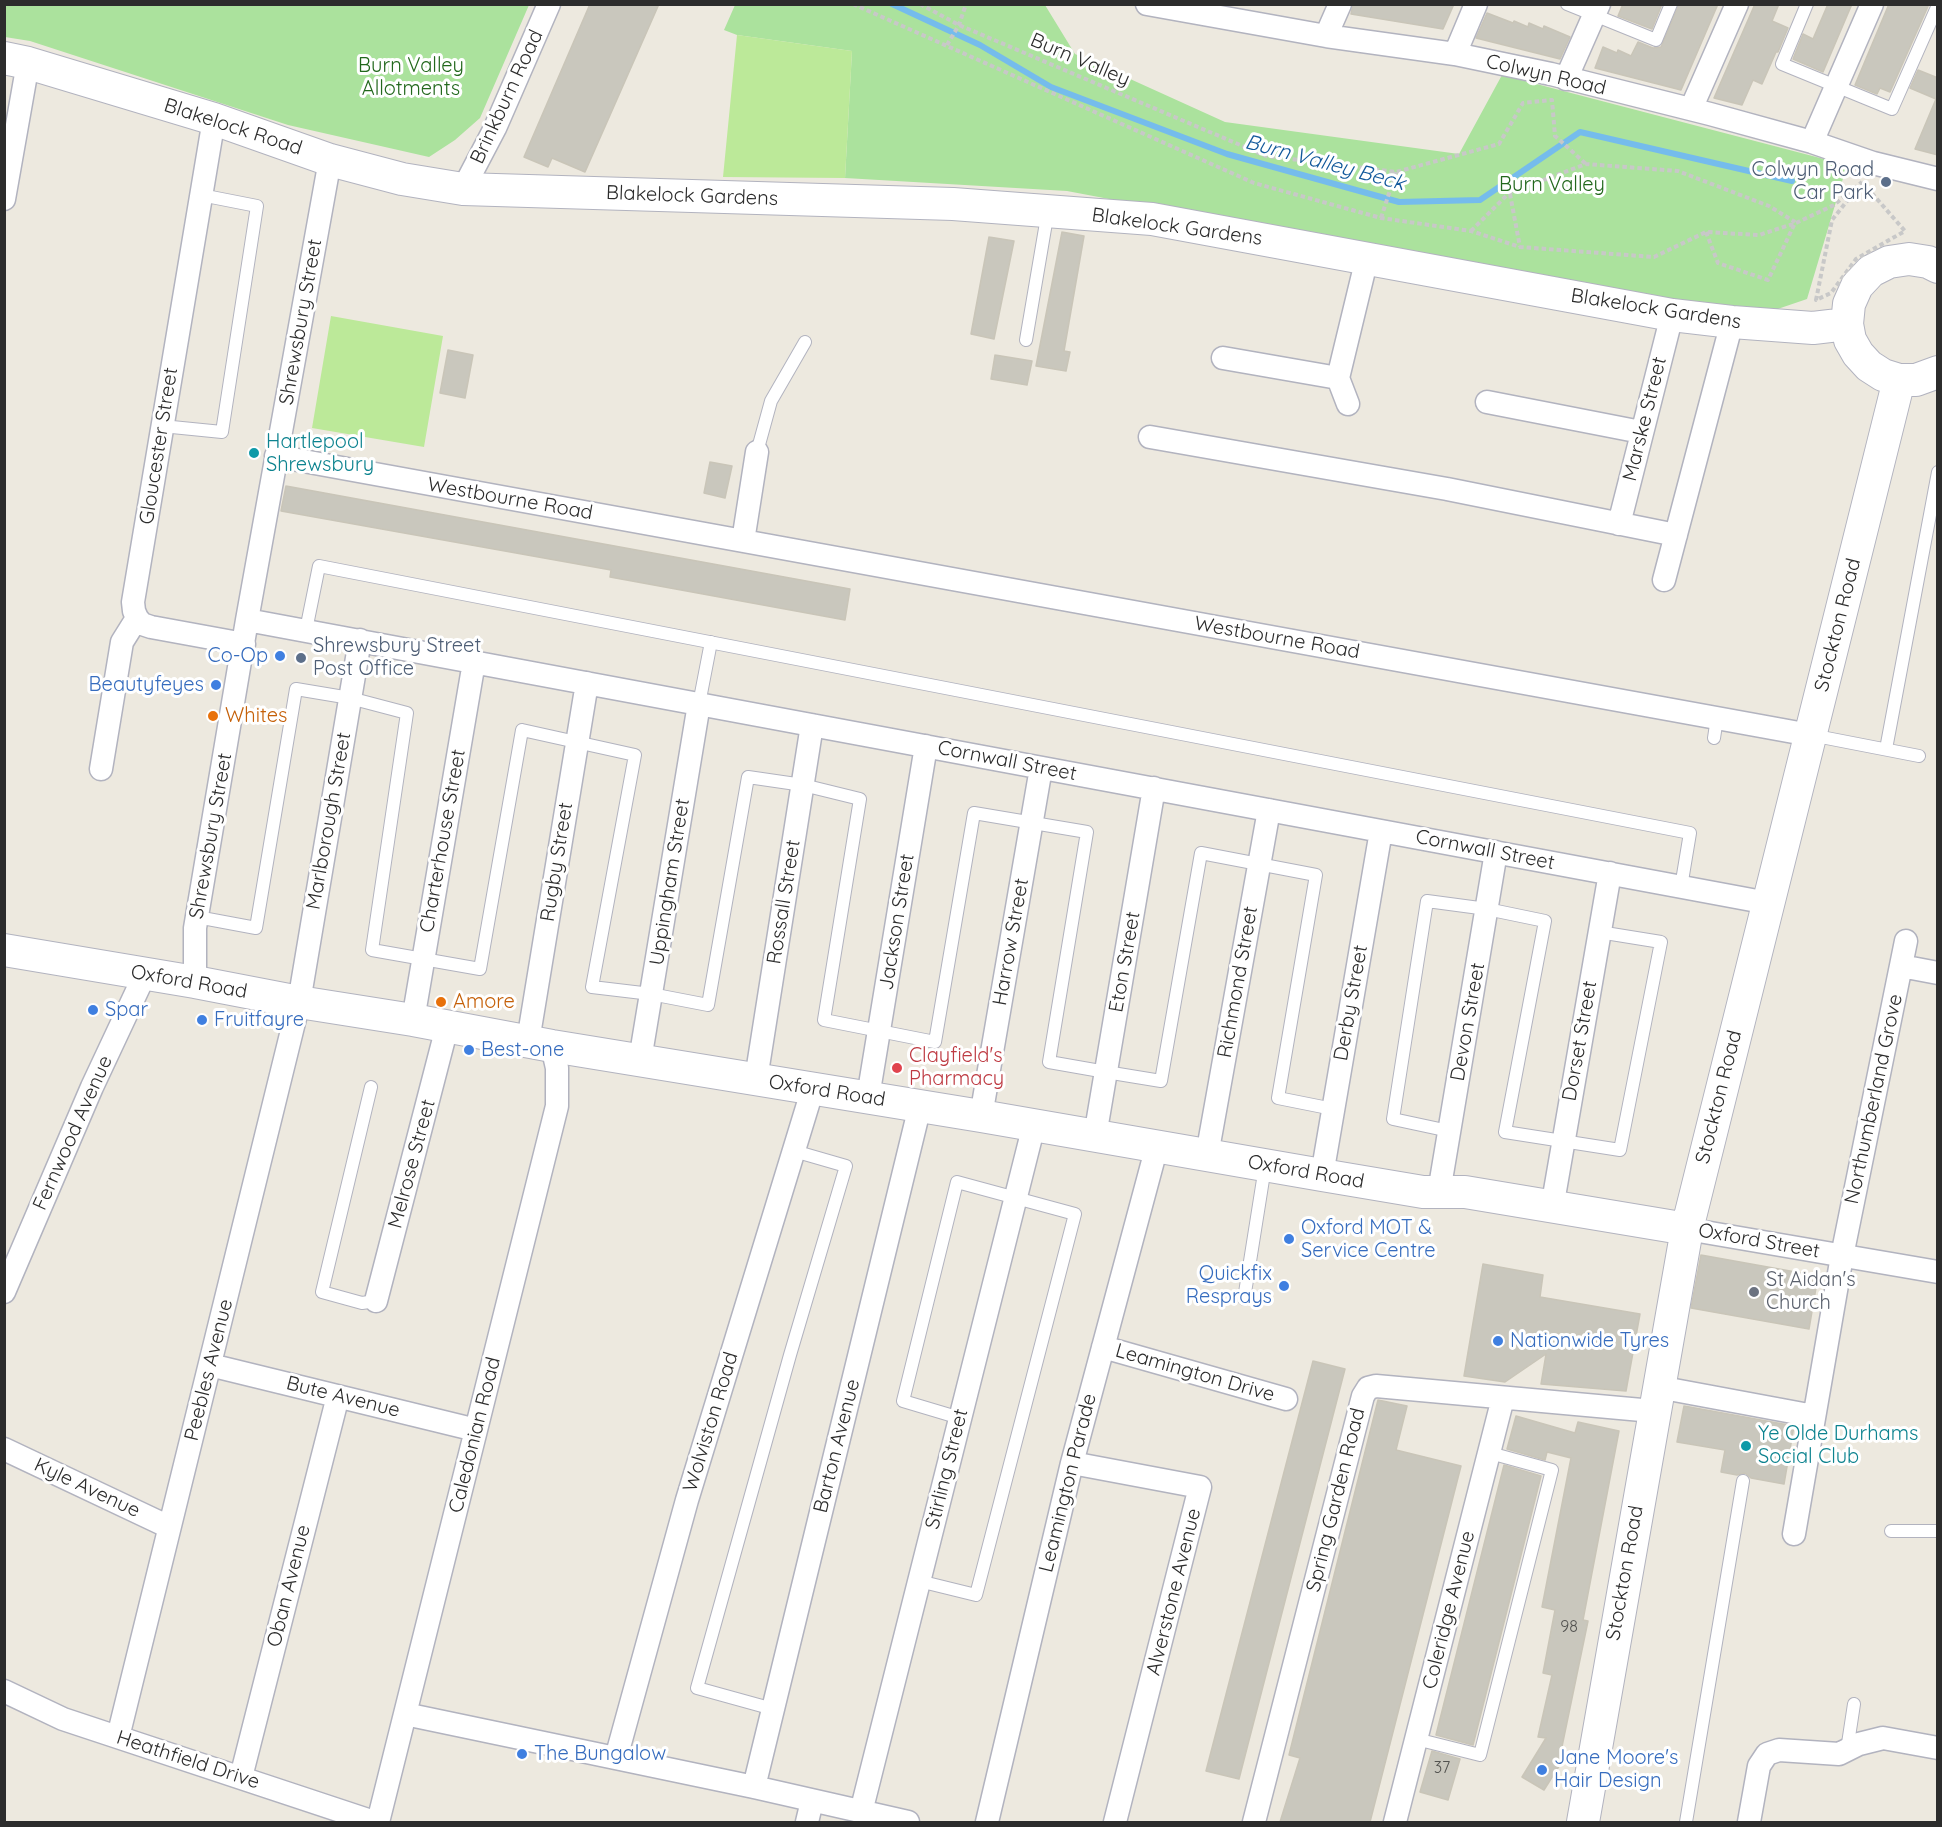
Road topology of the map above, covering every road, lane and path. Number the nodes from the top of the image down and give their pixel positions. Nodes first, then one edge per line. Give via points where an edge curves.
1 (549, 4) edge
2 (853, 4) edge
3 (920, 4) edge
4 (966, 4) edge
5 (1147, 4) edge
6 (1340, 4) edge
7 (1476, 4) edge
8 (1567, 4) edge
9 (1671, 4) edge
10 (1737, 4) edge
11 (1807, 4) edge
12 (1872, 4) edge
13 (1938, 5) edge
14 (1210, 9) edge
15 (1597, 10) edge
16 (959, 25) junction
17 (1326, 36) junction
18 (948, 43) junction
19 (1455, 54) junction
20 (16, 61) edge
21 (1558, 76) junction
22 (1837, 85) junction
23 (1691, 109) junction
24 (214, 119) junction
25 (1812, 142) junction
26 (330, 160) junction
27 (1586, 164) junction
28 (1396, 172) junction
29 (1938, 179) edge
30 (1862, 182) junction
31 (464, 189) junction
32 (1509, 193) junction
33 (201, 195) junction
34 (4, 199) edge
35 (1048, 211) junction
36 (1381, 218) junction
37 (1796, 223) junction
38 (1471, 231) junction
39 (1706, 232) junction
40 (1520, 247) junction
41 (1367, 258) junction
42 (1934, 258) edge
43 (1672, 315) junction
44 (1732, 322) junction
45 (1847, 324) junction
46 (1026, 340) dead end
47 (805, 342) dead end
48 (1223, 358) dead end
49 (1938, 372) edge
50 (1338, 378) junction
51 (1899, 380) junction
52 (1487, 402) dead end
53 (1348, 404) dead end
54 (162, 426) junction
55 (1641, 432) junction
56 (1150, 436) dead end
57 (757, 452) joint
58 (276, 456) junction
59 (1938, 472) edge
60 (1619, 524) junction
61 (1676, 535) junction
62 (743, 541) junction
63 (1664, 580) dead end
64 (137, 618) junction
65 (248, 620) junction
66 (306, 630) junction
67 (360, 640) junction
68 (711, 642) junction
69 (244, 644) junction
70 (474, 662) junction
71 (587, 683) junction
72 (350, 698) junction
73 (699, 704) junction
74 (812, 725) junction
75 (1810, 735) junction
76 (577, 742) junction
77 (926, 746) junction
78 (1886, 749) junction
79 (1919, 756) dead end
80 (1041, 768) junction
81 (100, 769) dead end
82 (803, 785) junction
83 (1154, 788) junction
84 (1269, 810) junction
85 (1032, 823) junction
86 (1381, 831) junction
87 (1497, 852) junction
88 (1259, 864) junction
89 (1610, 873) junction
90 (1681, 886) junction
91 (1767, 903) junction
92 (1487, 909) junction
93 (197, 917) junction
94 (1599, 932) junction
95 (1906, 941) dead end
96 (4, 950) edge
97 (423, 960) junction
98 (1901, 966) junction
99 (1938, 973) edge
100 (145, 974) junction
101 (195, 982) junction
102 (651, 994) junction
103 (299, 1002) junction
104 (412, 1020) junction
105 (447, 1027) junction
106 (879, 1030) junction
107 (540, 1043) junction
108 (640, 1059) junction
109 (1106, 1072) junction
110 (756, 1079) junction
111 (371, 1087) dead end
112 (813, 1089) junction
113 (868, 1097) junction
114 (920, 1106) junction
115 (1333, 1109) junction
116 (981, 1116) junction
117 (1035, 1125) junction
118 (1449, 1131) junction
119 (1095, 1136) junction
120 (1563, 1141) junction
121 (1157, 1146) junction
122 (794, 1151) junction
123 (1207, 1155) junction
124 (1265, 1165) junction
125 (1322, 1175) junction
126 (1439, 1192) junction
127 (1016, 1198) junction
128 (1551, 1208) junction
129 (1686, 1229) junction
130 (1842, 1256) junction
131 (1938, 1272) edge
132 (4, 1293) edge
133 (1244, 1299) dead end
134 (376, 1301) joint
135 (1103, 1347) junction
136 (210, 1365) junction
137 (338, 1396) junction
138 (1503, 1398) junction
139 (1286, 1399) dead end
140 (1655, 1399) junction
141 (1814, 1416) junction
142 (960, 1418) junction
143 (476, 1430) junction
144 (4, 1449) edge
145 (1490, 1452) junction
146 (1072, 1463) junction
147 (1743, 1481) dead end
148 (169, 1527) junction
149 (1891, 1531) dead end
150 (1938, 1531) edge
151 (1794, 1534) dead end
152 (919, 1581) junction
153 (4, 1691) edge
154 (1854, 1704) dead end
155 (773, 1709) junction
156 (405, 1714) junction
157 (118, 1737) junction
158 (1416, 1739) junction
159 (1938, 1748) edge
160 (1847, 1750) junction
161 (616, 1758) junction
162 (241, 1777) junction
163 (754, 1787) junction
164 (810, 1812) edge
165 (861, 1812) junction
166 (1755, 1819) edge
167 (376, 1822) edge
168 (908, 1822) edge
169 (987, 1822) edge
170 (1115, 1822) edge
171 (1254, 1822) edge
172 (1395, 1822) edge
173 (1583, 1822) edge
174 (1686, 1822) edge

1 - 31 street, Brinkburn Road
2 - 18 path, Burn Valley
3 - 16 path, Burn Valley
4 - 16 path
5 - 14 street, Colwyn Road
6 - 17 street
7 - 19 street
8 - 15 lane
9 - 15 lane via 1656,40
10 - 23 street
11 - 22 lane via 1782,64
12 - 22 street
13 - 22 lane via 1892,109
14 - 17 street, Colwyn Road
15 - 21 street
16 - 18 path
16 - 28 path, Burn Valley via 1266,156
17 - 19 street, Colwyn Road
18 - 36 path, Burn Valley via 1254,183
19 - 21 street, Colwyn Road
20 - 24 street, Blakelock Road
20 - 34 street
21 - 23 street, Colwyn Road
22 - 25 street
23 - 25 street, Colwyn Road
24 - 26 street, Blakelock Road
24 - 33 street, Gloucester Street
25 - 29 street, Colwyn Road
26 - 31 street, Blakelock Road via 402,179
26 - 58 street, Shrewsbury Street
27 - 28 path, Burn Valley via 1555,136 1552,100 1523,103 1499,144
27 - 32 path
27 - 37 path via 1678,171 1769,206
28 - 36 path
30 - 30 path via 1905,231 1856,259 1831,293 1816,300 1832,219
30 - 37 path, Burn Valley via 1834,205
31 - 35 street, Blakelock Gardens via 850,200
32 - 38 path
32 - 40 path
33 - 54 street, Gloucester Street
33 - 54 lane via 257,206 222,432
35 - 41 street, Blakelock Gardens via 1152,219
35 - 46 lane
36 - 38 path, Burn Valley
37 - 39 path, Burn Valley via 1759,235
37 - 39 path via 1768,280 1718,263
38 - 40 path, Burn Valley
39 - 40 path, Burn Valley via 1654,257
41 - 43 street, Blakelock Gardens
41 - 50 street
42 - 45 street via 1889,262 1871,271 1857,286 1849,304
43 - 44 street, Blakelock Gardens
43 - 55 street, Marske Street
44 - 45 street, Blakelock Gardens via 1813,328
44 - 61 street
45 - 51 street via 1850,340 1863,360 1883,375
47 - 57 lane via 771,401
48 - 50 street
49 - 51 street via 1916,380
50 - 53 street
51 - 75 street, Stockton Road
52 - 55 street
54 - 64 street, Gloucester Street via 133,602
55 - 60 street, Marske Street
56 - 60 street
57 - 62 street
58 - 62 street, Westbourne Road
58 - 65 street, Shrewsbury Street
59 - 78 lane
60 - 61 street
61 - 63 street
62 - 75 street, Westbourne Road via 1716,728
64 - 69 street via 151,627
64 - 81 street via 122,642
65 - 66 street, Cornwall Street
65 - 69 street, Shrewsbury Street
66 - 67 street, Cornwall Street
66 - 68 lane via 319,566
67 - 70 street, Cornwall Street
67 - 72 street, Marlborough Street
68 - 73 lane
68 - 90 lane via 1690,833
69 - 93 street, Shrewsbury Street
70 - 71 street, Cornwall Street
70 - 97 street, Charterhouse Street
71 - 73 street, Cornwall Street
71 - 76 street, Rugby Street
72 - 93 lane via 296,689 256,928
72 - 97 lane via 407,713 372,950
72 - 103 street, Marlborough Street
73 - 74 street, Cornwall Street
73 - 102 street, Uppingham Street
74 - 77 street, Cornwall Street
74 - 82 street, Rossall Street
75 - 78 lane
75 - 91 street, Stockton Road
76 - 97 lane via 522,730 480,969
76 - 102 lane via 635,755 592,987
76 - 107 street, Rugby Street
77 - 80 street, Cornwall Street
77 - 106 street, Jackson Street
78 - 79 lane
80 - 83 street, Cornwall Street
80 - 85 street, Harrow Street
82 - 102 lane via 748,777 708,1005
82 - 106 lane via 860,799 824,1020
82 - 110 street, Rossall Street
83 - 84 street, Cornwall Street
83 - 109 street, Eton Street
84 - 86 street, Cornwall Street
84 - 88 street, Richmond Street
85 - 106 lane via 974,813 935,1042
85 - 109 lane via 1087,832 1049,1062
85 - 116 street, Harrow Street
86 - 87 street, Cornwall Street
86 - 115 street, Derby Street
87 - 89 street, Cornwall Street
87 - 92 street, Devon Street
88 - 109 lane via 1201,853 1161,1081
88 - 115 lane via 1316,874 1278,1098
88 - 123 street, Richmond Street
89 - 90 street, Cornwall Street
89 - 94 street, Dorset Street
90 - 91 street, Cornwall Street
91 - 129 street, Stockton Road
92 - 118 street, Devon Street
92 - 118 lane via 1427,901 1393,1119
92 - 120 lane via 1545,921 1504,1132
93 - 101 street, Shrewsbury Street
94 - 120 street, Dorset Street
94 - 120 lane via 1660,942 1620,1149
95 - 98 street, Northumberland Grove
96 - 100 street, Oxford Road
97 - 104 street, Charterhouse Street
98 - 99 street
98 - 130 street, Northumberland Grove
100 - 101 street, Oxford Road
100 - 132 street, Fernwood Avenue
101 - 103 street, Oxford Road
102 - 108 street, Uppingham Street
103 - 104 street, Oxford Road
103 - 136 street, Peebles Avenue
104 - 105 street, Oxford Road
105 - 107 street, Oxford Road
105 - 134 street, Melrose Street
106 - 113 street, Jackson Street
107 - 108 street, Oxford Road
107 - 143 street, Caledonian Road via 557,1068 557,1106
108 - 110 street, Oxford Road
109 - 119 street, Eton Street
110 - 112 street, Oxford Road
111 - 134 lane via 322,1292 362,1303
112 - 113 street, Oxford Road
112 - 122 street, Wolviston Road
113 - 114 street, Oxford Road
114 - 116 street, Oxford Road
114 - 155 street, Barton Avenue
115 - 125 street, Derby Street
116 - 117 street, Oxford Road
117 - 119 street, Oxford Road
117 - 127 street, Stirling Street
118 - 126 street, Devon Street
119 - 121 street, Oxford Road
120 - 128 street, Dorset Street
121 - 123 street, Oxford Road
121 - 135 street, Leamington Parade
122 - 155 lane via 846,1166 697,1688
122 - 161 street, Wolviston Road via 687,1500
123 - 124 street, Oxford Road
124 - 125 street, Oxford Road
124 - 133 lane
125 - 126 street, Oxford Road
126 - 128 street, Oxford Road via 1465,1192
127 - 142 street, Stirling Street
127 - 142 lane via 957,1182 903,1401
127 - 152 lane via 1075,1214 976,1595
128 - 129 street, Oxford Road
129 - 130 street, Oxford Street
129 - 140 street, Stockton Road
130 - 131 street, Oxford Street
130 - 141 street, Northumberland Grove
135 - 139 street, Leamington Drive
135 - 146 street, Leamington Parade
136 - 137 street, Bute Avenue
136 - 148 street, Peebles Avenue
137 - 143 street, Bute Avenue
137 - 162 street, Oban Avenue
138 - 140 street, Spring Garden Road
138 - 145 street, Coleridge Avenue
138 - 171 street, Spring Garden Road via 1376,1386 1368,1388 1363,1396
140 - 141 street, Spring Garden Road
140 - 173 street, Stockton Road
141 - 151 street, Northumberland Grove
142 - 152 street, Stirling Street
143 - 156 street, Caledonian Road
144 - 148 street, Kyle Avenue
145 - 158 street, Coleridge Avenue
145 - 158 lane via 1552,1470 1480,1755
146 - 169 street, Leamington Parade
146 - 170 street, Alverstone Avenue via 1200,1487
147 - 174 lane
148 - 157 street, Peebles Avenue
149 - 150 lane
152 - 165 street, Stirling Street
153 - 157 street, Heathfield Drive via 63,1719
154 - 160 lane
155 - 163 street, Barton Avenue
156 - 161 street
156 - 167 street, Caledonian Road
157 - 162 street, Heathfield Drive
158 - 172 street, Coleridge Avenue
159 - 160 street via 1883,1738
160 - 166 street via 1839,1754 1779,1750 1767,1754 1759,1766
161 - 163 street
162 - 167 street, Heathfield Drive
163 - 164 street
164 - 165 street
165 - 168 street

